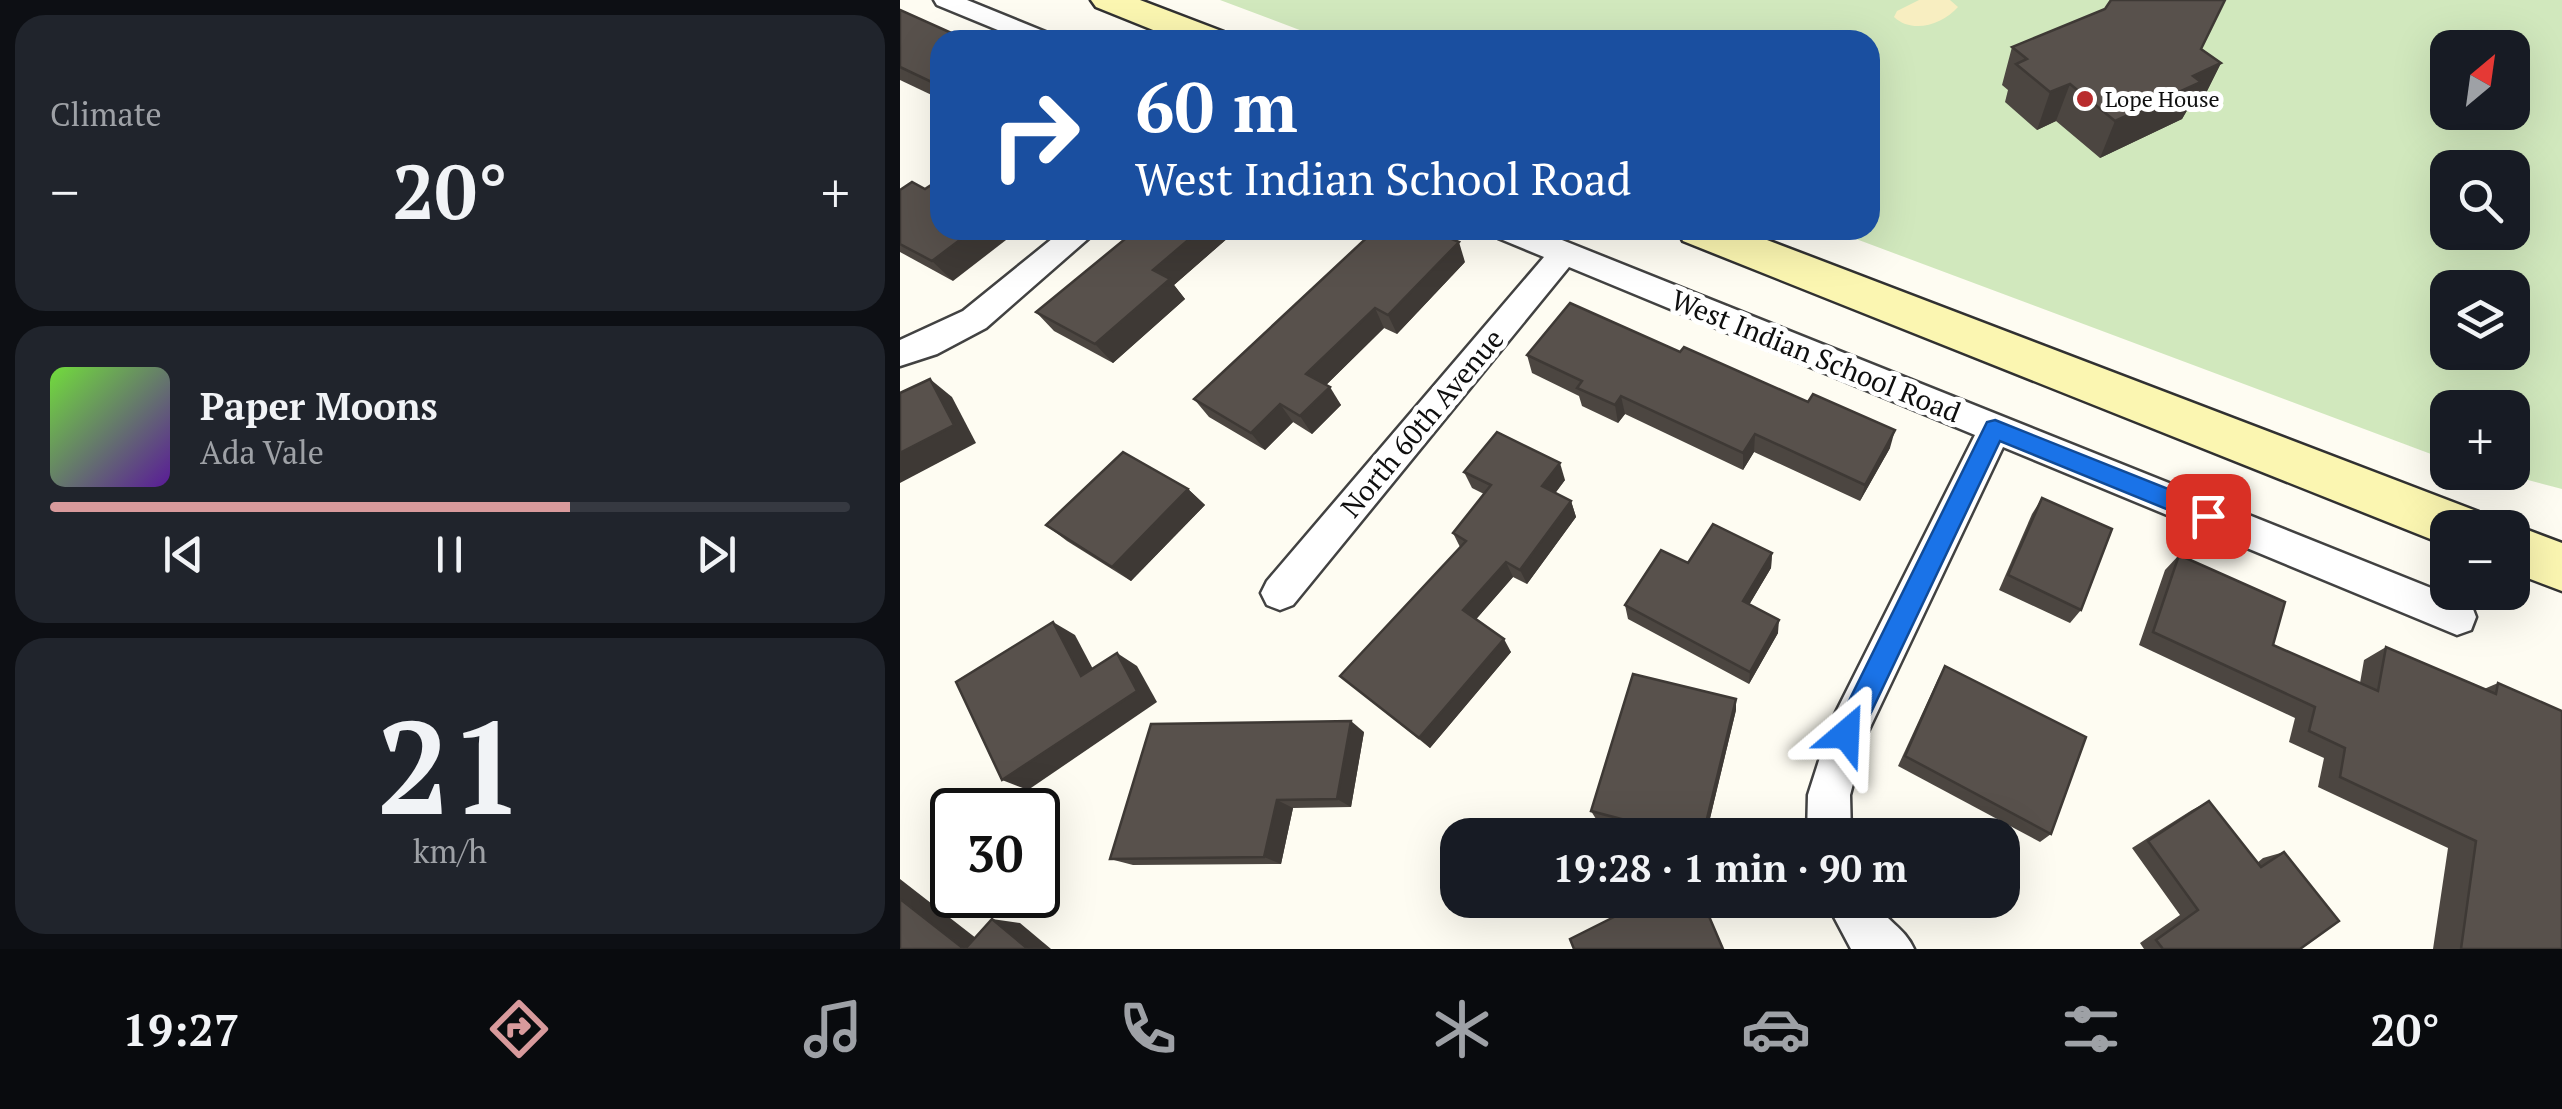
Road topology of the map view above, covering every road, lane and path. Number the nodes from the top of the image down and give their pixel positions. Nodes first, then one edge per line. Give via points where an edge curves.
1 (946, 0) edge
2 (1108, 0) edge
3 (1020, 30) edge
4 (1185, 30) edge
5 (1071, 240) edge
6 (1532, 240) edge
7 (1724, 240) edge
8 (1564, 253) junction
9 (900, 353) edge
10 (1995, 429) junction
11 (2430, 516) edge
12 (2530, 555) edge
13 (2562, 567) edge
14 (1280, 593) dead end
15 (2457, 616) dead end
16 (1830, 818) edge
17 (1858, 918) edge
18 (1891, 949) edge

1 - 3 street
2 - 4 main road
5 - 9 street via 966,324
6 - 8 street, West Indian School Road
7 - 11 main road
8 - 10 street, West Indian School Road
8 - 14 street, North 60th Avenue
10 - 15 street, West Indian School Road
10 - 16 street via 1846,734
12 - 13 main road
17 - 18 street

